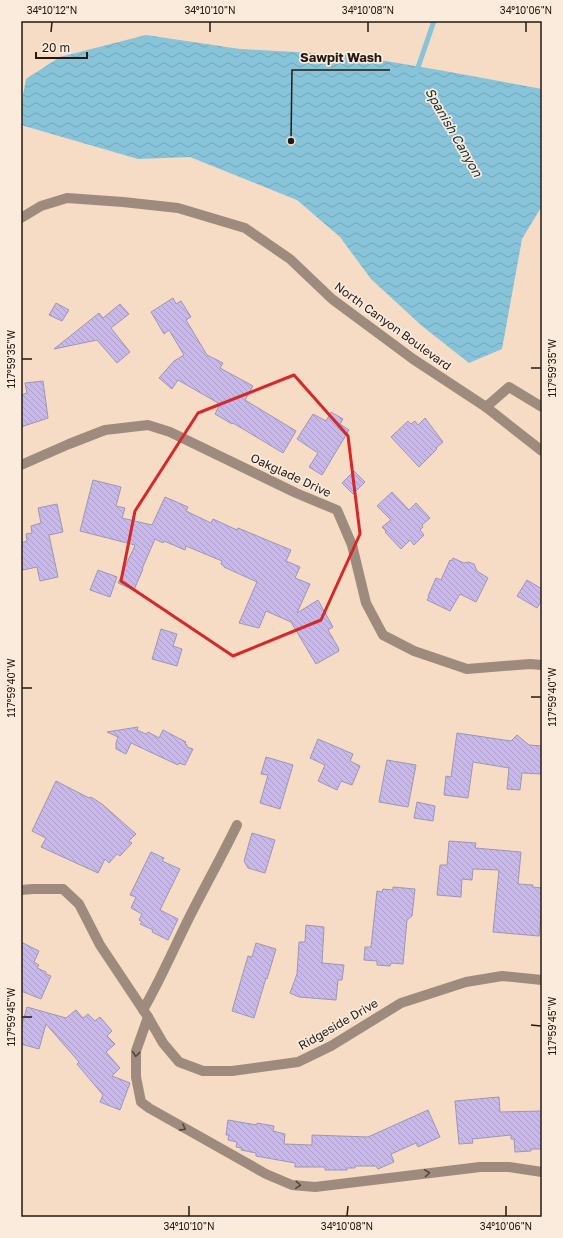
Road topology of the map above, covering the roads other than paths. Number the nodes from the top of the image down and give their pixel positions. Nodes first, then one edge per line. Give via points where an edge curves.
1 (21, 218) edge
2 (486, 407) junction
3 (542, 407) edge
4 (542, 451) edge
5 (21, 465) edge
6 (542, 665) edge
7 (236, 825) dead end
8 (21, 890) edge
9 (542, 980) edge
10 (145, 1013) junction
11 (542, 1172) edge

1 - 2 street, North Canyon Boulevard via 41,206 67,198 178,208 245,228 290,259 332,299 413,359
2 - 3 street via 508,387
2 - 4 street, North Canyon Boulevard
5 - 6 street, Oakglade Drive via 105,430 148,425 170,432 337,510 352,545 366,603 383,635 414,651 467,669
7 - 10 street
8 - 10 street, Ridgeside Drive via 63,889 79,904 100,945
9 - 10 street, Ridgeside Drive via 502,976 466,982 401,1003 331,1046 298,1062 232,1071 203,1071 179,1062 163,1043
10 -> 11 street via 136,1051 136,1077 141,1102 266,1174 292,1185 315,1187 480,1167 509,1167

